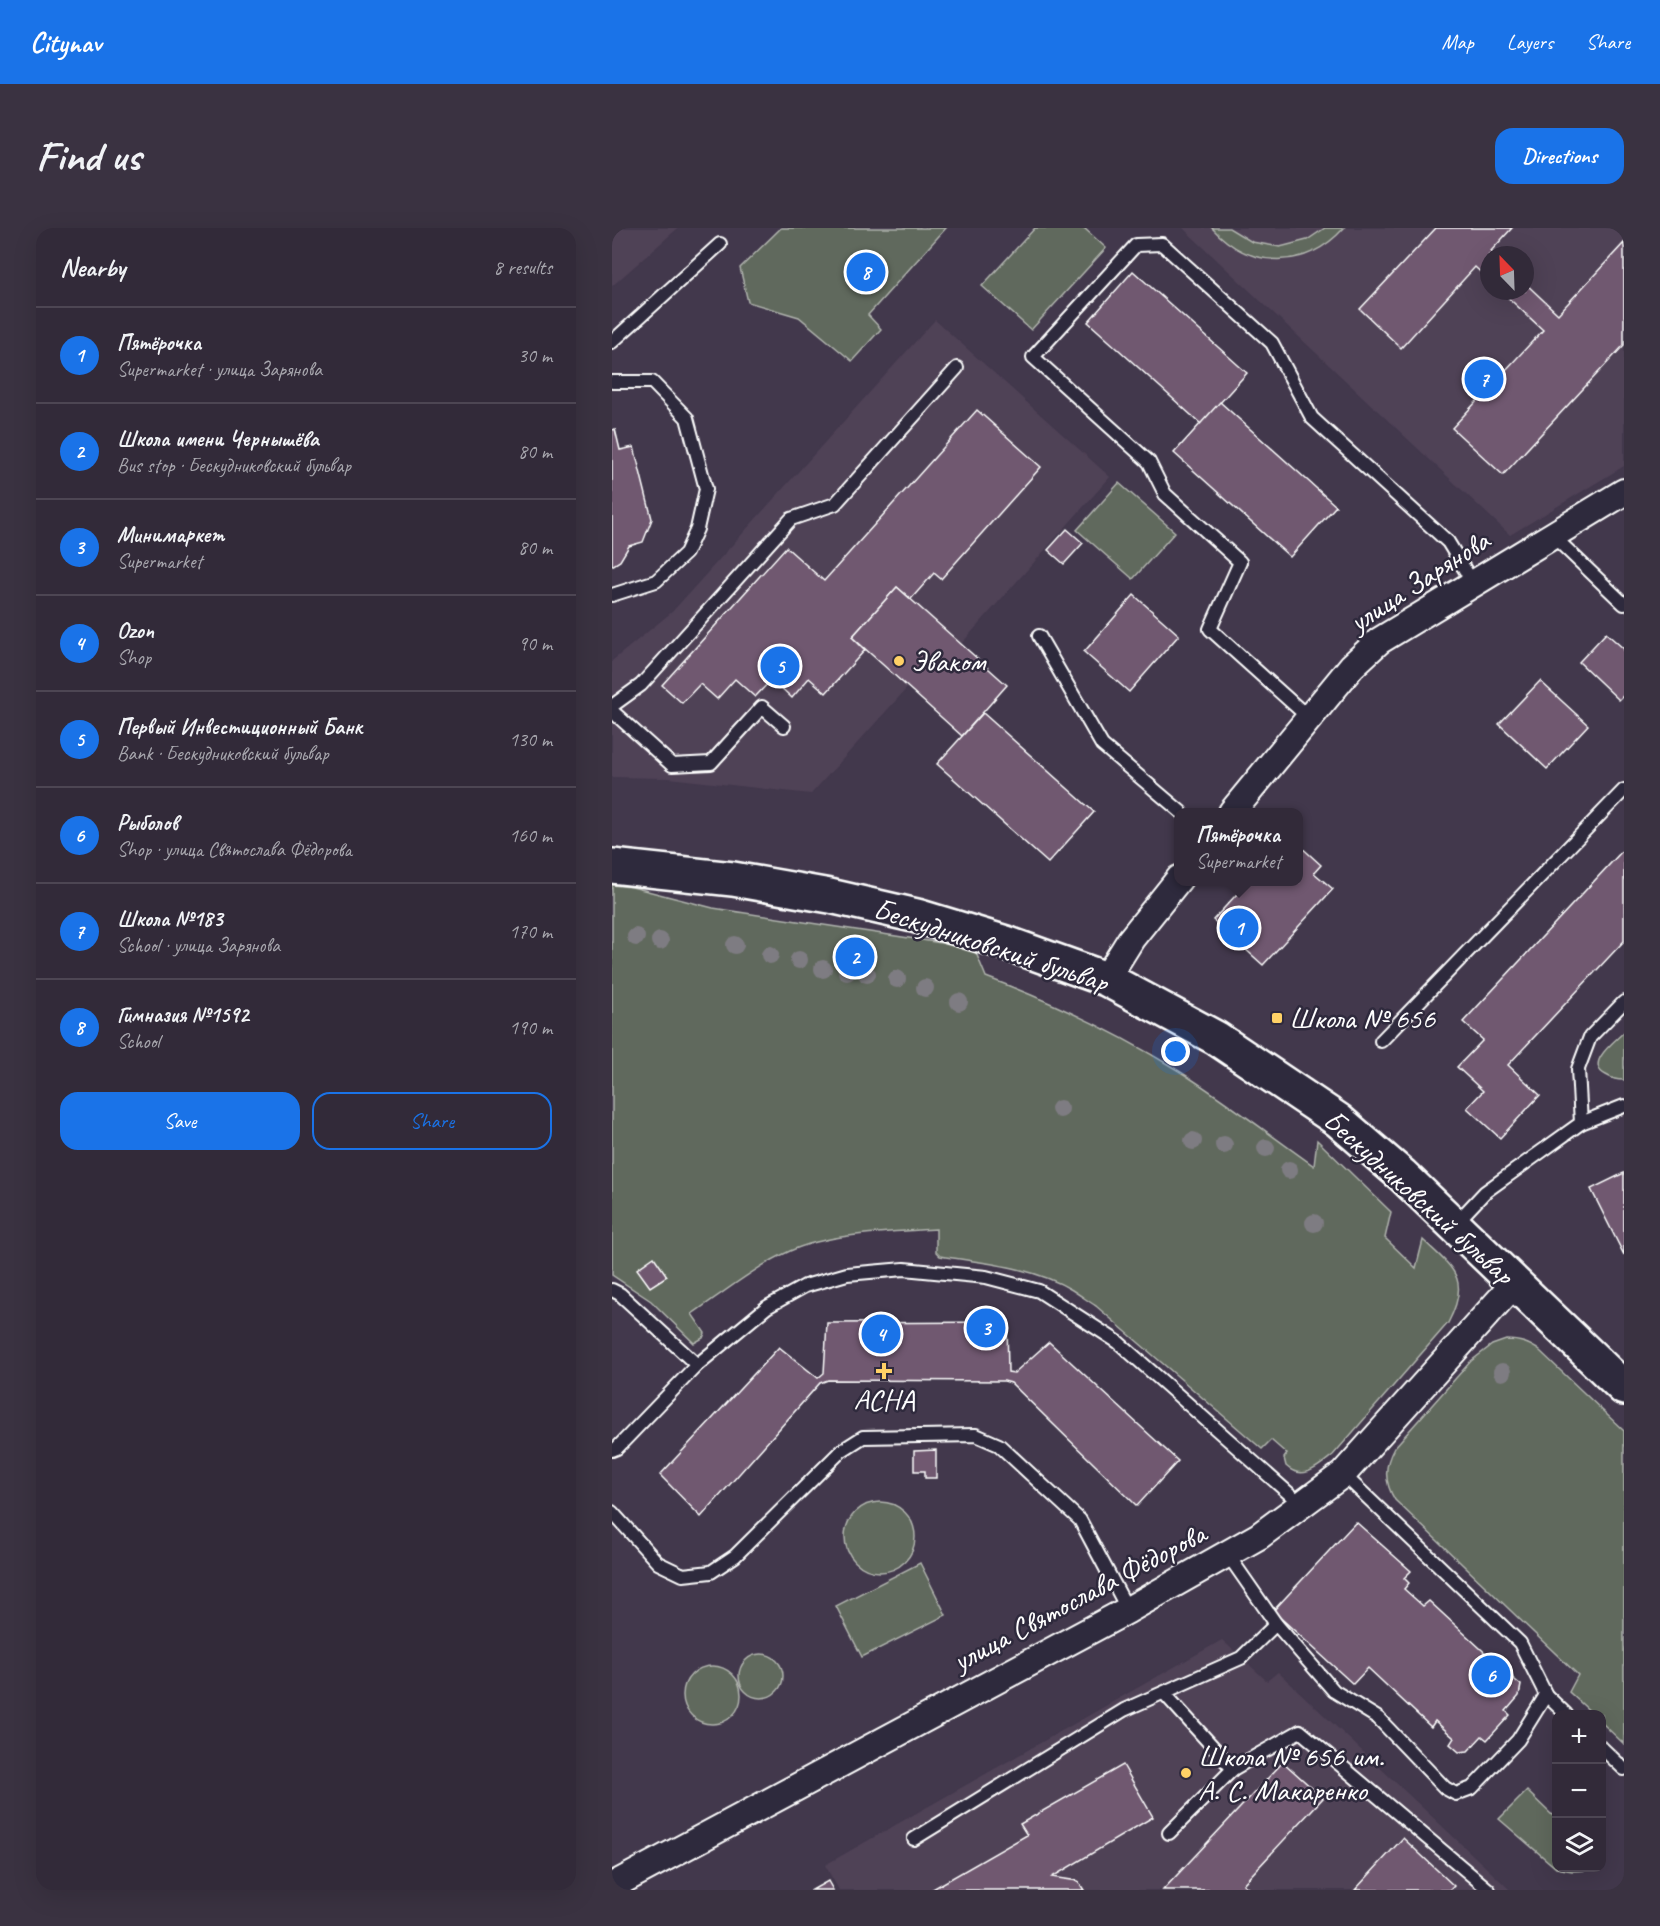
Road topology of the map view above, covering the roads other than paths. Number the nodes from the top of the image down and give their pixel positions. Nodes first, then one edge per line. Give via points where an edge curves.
1 (720, 244) dead end
2 (612, 342) edge
3 (957, 368) dead end
4 (612, 382) edge
5 (1624, 492) edge
6 (1552, 535) junction
7 (1473, 583) junction
8 (612, 595) edge
9 (1624, 604) edge
10 (1039, 636) dead end
11 (612, 706) edge
12 (612, 711) edge
13 (1308, 717) junction
14 (784, 726) dead end
15 (1624, 790) edge
16 (1174, 808) edge
17 (1236, 808) edge
18 (612, 866) edge
19 (1174, 885) edge
20 (1106, 979) junction
21 (1624, 1002) edge
22 (1381, 1041) dead end
23 (1624, 1106) edge
24 (1581, 1123) junction
25 (1454, 1224) junction
26 (1515, 1284) junction
27 (612, 1290) edge
28 (697, 1365) junction
29 (1624, 1388) edge
30 (612, 1450) edge
31 (1343, 1474) junction
32 (1302, 1505) junction
33 (612, 1512) edge
34 (1228, 1555) junction
35 (1128, 1610) junction
36 (1276, 1624) junction
37 (1164, 1693) junction
38 (1546, 1695) junction
39 (1562, 1710) edge
40 (1606, 1752) edge
41 (1233, 1769) junction
42 (1624, 1769) edge
43 (1169, 1833) dead end
44 (914, 1839) dead end
45 (612, 1886) edge
46 (1489, 1890) edge

1 - 2 lane
3 - 11 lane via 835,504 791,519 641,685
4 - 8 lane via 652,382 687,418 706,489 697,529 686,553 656,581
5 - 6 street, улица Зарянова
6 - 7 street, улица Зарянова
6 - 9 lane
7 - 13 street, улица Зарянова via 1379,641
7 - 13 lane via 1448,542 1311,418 1272,343 1162,243 1136,245 1033,357 1149,462 1165,494 1240,562 1209,628
10 - 16 lane via 1102,745
12 - 14 lane via 672,765 711,763 762,707
13 - 17 street, улица Зарянова
15 - 22 lane
18 - 20 street, Бескудниковский бульвар via 733,879 830,896 1006,943
19 - 20 street via 1131,939
20 - 25 street, Бескудниковский бульвар via 1216,1038 1338,1120
21 - 24 lane via 1590,1037 1578,1069
23 - 24 lane
24 - 25 lane via 1485,1192
25 - 26 street, Бескудниковский бульвар
26 - 29 street, Бескудниковский бульвар
26 - 31 street, улица Святослава Фёдорова
27 - 28 lane
28 - 30 lane
28 - 32 lane via 767,1307 805,1286 847,1274 904,1269 986,1277 1039,1291 1118,1342
31 - 32 street, улица Святослава Фёдорова
31 - 38 lane via 1520,1643
32 - 34 street, улица Святослава Фёдорова
33 - 35 lane via 658,1563 683,1575 711,1572 735,1556 841,1451 863,1437 976,1435 999,1445 1080,1520
34 - 35 street, улица Святослава Фёдорова
34 - 36 lane
35 - 45 street, улица Святослава Фёдорова
36 - 37 lane via 1241,1658
36 - 38 lane via 1334,1691 1378,1718 1445,1788 1456,1794 1472,1788 1518,1740
37 - 41 lane
37 - 44 lane via 1124,1710
38 - 39 lane
40 - 42 lane
41 - 43 lane
41 - 46 lane via 1300,1731

